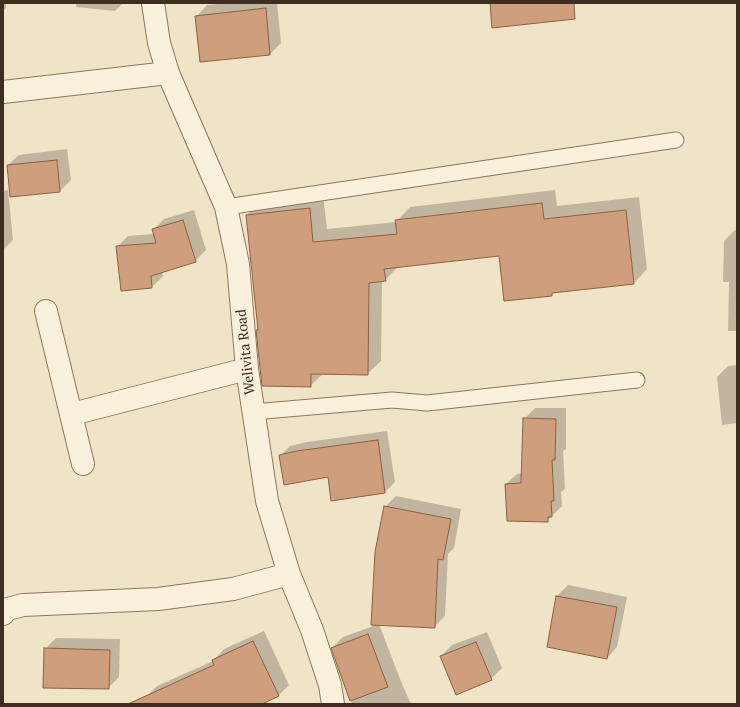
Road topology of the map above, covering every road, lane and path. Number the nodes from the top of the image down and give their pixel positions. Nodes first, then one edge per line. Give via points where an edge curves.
1 (154, 3) edge
2 (168, 73) junction
3 (3, 92) edge
4 (676, 140) dead end
5 (226, 207) junction
6 (46, 311) dead end
7 (247, 369) junction
8 (637, 380) dead end
9 (253, 412) junction
10 (72, 414) junction
11 (83, 464) dead end
12 (289, 574) junction
13 (3, 614) edge
14 (333, 704) edge

1 - 2 street, Welivita Road via 159,43
2 - 3 street
2 - 5 street, Welivita Road
4 - 5 lane
5 - 7 street, Welivita Road via 238,264
6 - 10 street
7 - 9 street, Welivita Road
7 - 10 street
8 - 9 lane via 427,403 392,400
9 - 12 street, Welivita Road via 267,502
10 - 11 street
12 - 13 street via 233,589 158,599 23,605 4,610
12 - 14 street, Welivita Road via 312,630 330,685

